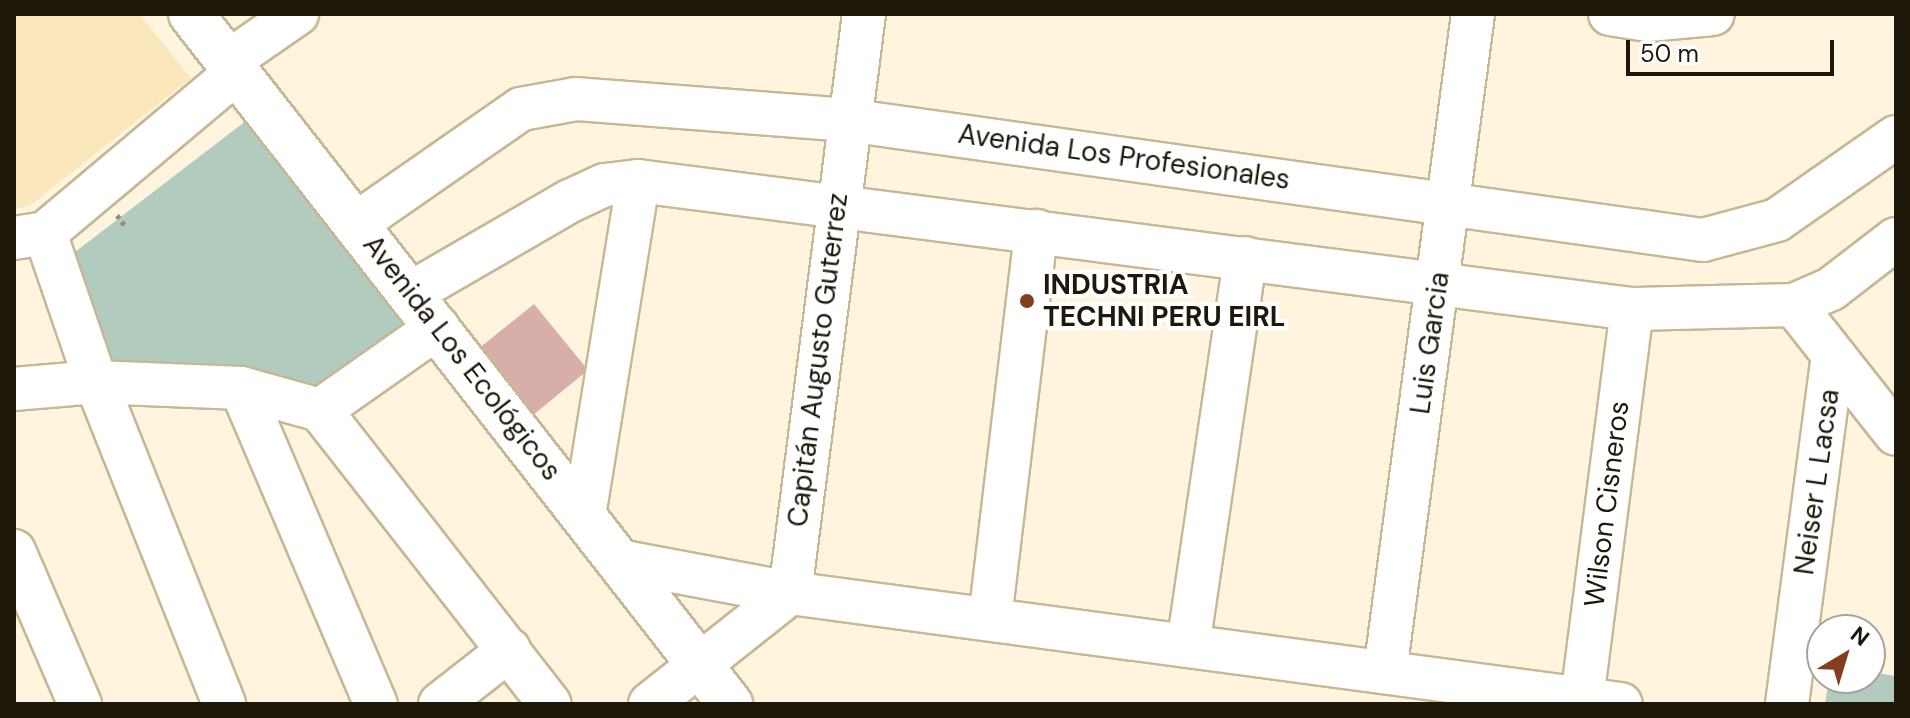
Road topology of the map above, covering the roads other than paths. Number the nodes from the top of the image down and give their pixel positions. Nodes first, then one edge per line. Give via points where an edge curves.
1 (191, 14) edge
2 (297, 14) edge
3 (864, 14) edge
4 (1473, 14) edge
5 (1610, 14) edge
6 (1713, 14) edge
7 (233, 67) junction
8 (847, 120) junction
9 (1896, 137) edge
10 (638, 181) junction
11 (1449, 201) junction
12 (836, 205) junction
13 (357, 223) junction
14 (1036, 231) junction
15 (30, 236) edge
16 (1896, 239) edge
17 (1245, 258) junction
18 (1439, 283) junction
19 (411, 293) junction
20 (1794, 305) junction
21 (1632, 309) junction
22 (438, 327) junction
23 (1833, 355) junction
24 (96, 382) junction
25 (241, 388) junction
26 (14, 389) edge
27 (320, 410) junction
28 (1896, 434) edge
29 (584, 516) junction
30 (14, 551) edge
31 (619, 561) junction
32 (790, 593) junction
33 (990, 619) junction
34 (1188, 646) junction
35 (509, 650) junction
36 (701, 667) junction
37 (1385, 672) junction
38 (1601, 701) edge
39 (80, 704) edge
40 (224, 704) edge
41 (376, 704) edge
42 (440, 704) edge
43 (550, 704) edge
44 (650, 704) edge
45 (730, 704) edge
46 (1787, 704) edge

1 - 7 main road, Avenida Los Ecológicos
2 - 7 street
3 - 8 street, Capitán Augusto Guterrez
4 - 11 street, Luis Garcia
5 - 6 street via 1648,20
7 - 13 main road, Avenida Los Ecológicos
7 - 15 street
8 - 11 street, Avenida Los Profesionales
8 - 12 street, Capitán Augusto Guterrez
8 - 13 street, Avenida Los Profesionales via 547,101 521,109
9 - 11 street, Avenida Los Profesionales via 1823,192 1740,235 1703,240
10 - 12 street
10 - 19 street via 605,185 570,201
10 - 29 street
11 - 18 street, Luis Garcia
12 - 14 street
12 - 32 street, Capitán Augusto Guterrez
13 - 19 main road, Avenida Los Ecológicos
14 - 17 street
14 - 33 street
15 - 24 street
16 - 20 street via 1831,289
17 - 18 street
17 - 34 street
18 - 21 street
18 - 37 street, Luis Garcia
19 - 22 main road, Avenida Los Ecológicos
20 - 21 street
20 - 23 street
21 - 38 street, Wilson Cisneros
22 - 27 street
22 - 29 main road, Avenida Los Ecológicos
23 - 28 street
23 - 46 street, Neiser L Lacsa
24 - 25 street
24 - 26 street
24 - 40 street
25 - 27 street
25 - 41 street
27 - 35 street
29 - 31 main road, Avenida Los Ecológicos
30 - 39 street
31 - 32 street
31 - 36 main road, Avenida Los Ecológicos
32 - 33 street
32 - 36 street
33 - 34 street
34 - 37 street
35 - 42 street
35 - 43 street
36 - 44 street
36 - 45 main road, Avenida Los Ecológicos
37 - 38 street

